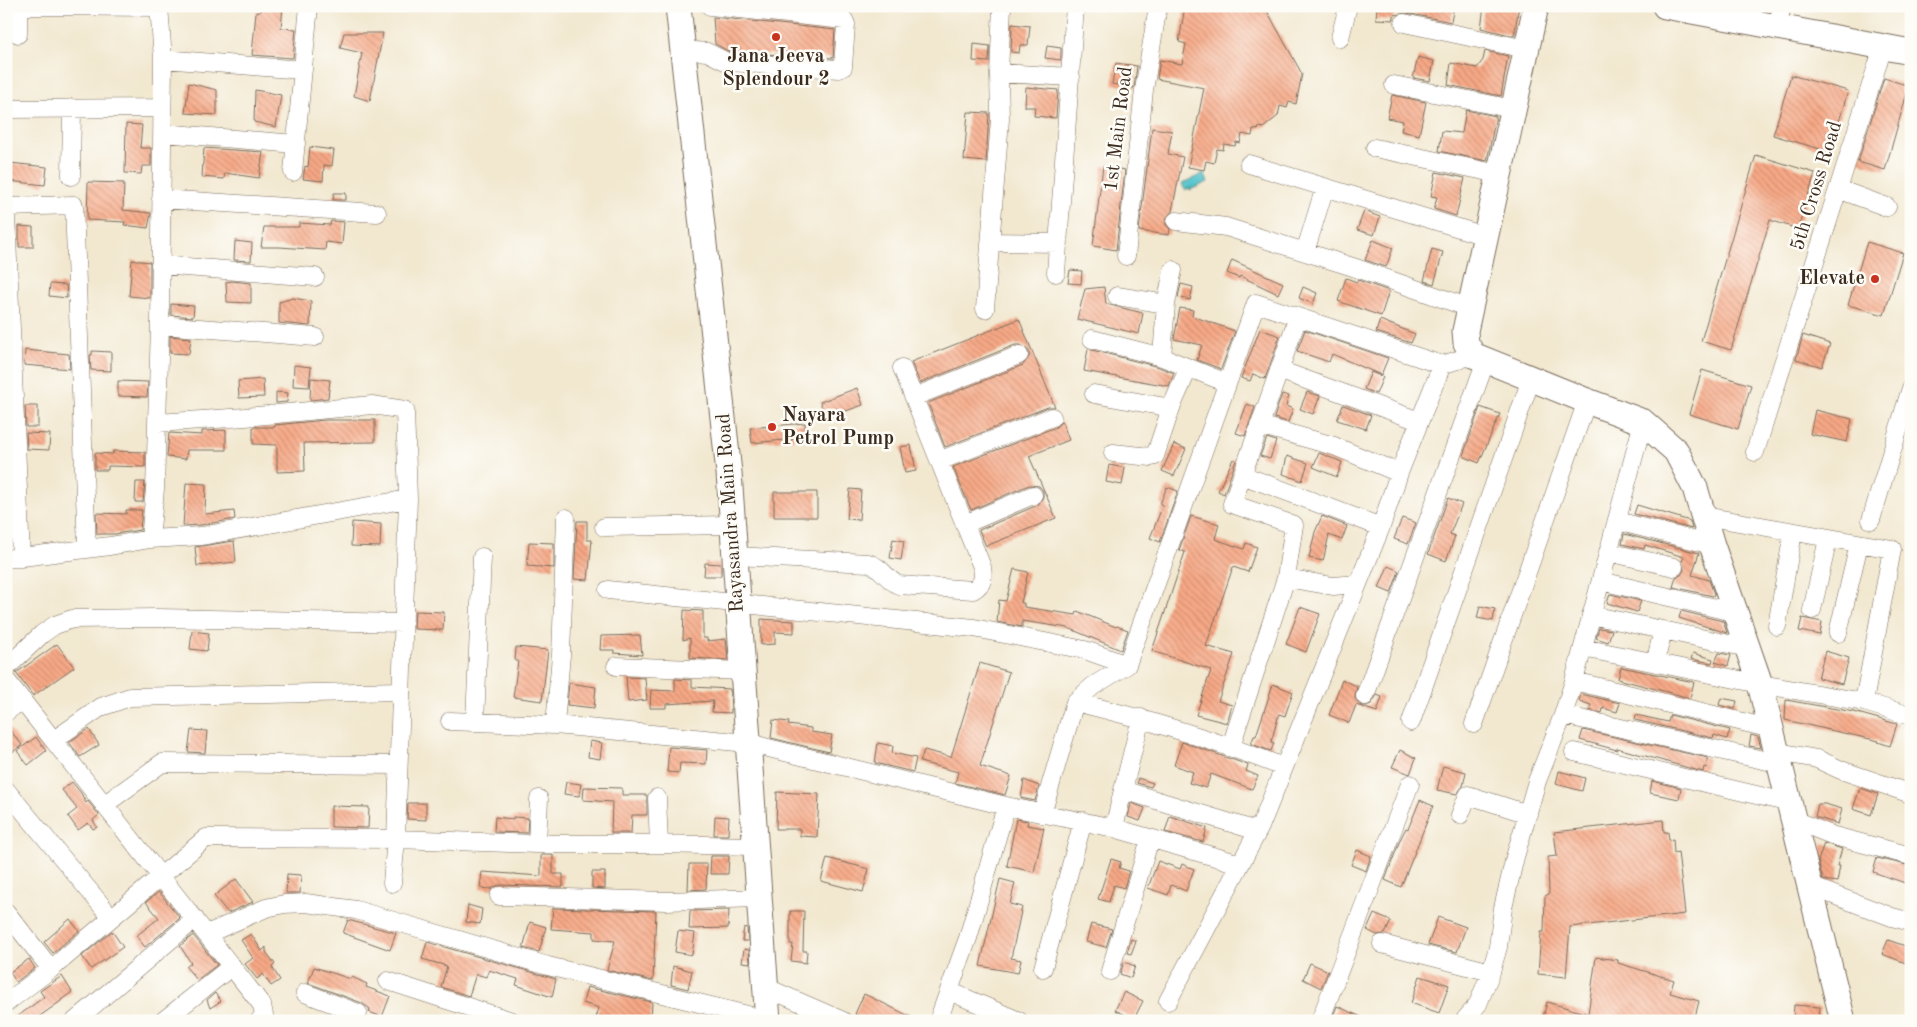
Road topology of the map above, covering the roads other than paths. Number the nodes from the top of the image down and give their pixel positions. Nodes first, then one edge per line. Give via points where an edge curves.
1 (18, 6) edge
2 (25, 6) edge
3 (159, 6) edge
4 (309, 6) edge
5 (678, 6) edge
6 (710, 6) edge
7 (1002, 6) edge
8 (1075, 6) edge
9 (1158, 6) edge
10 (1348, 6) edge
11 (1536, 6) edge
12 (1665, 6) edge
13 (1779, 17) edge
14 (1404, 24) dead end
15 (18, 34) dead end
16 (1340, 38) dead end
17 (1883, 47) junction
18 (1526, 49) junction
19 (683, 50) junction
20 (1911, 52) edge
21 (163, 59) junction
22 (303, 70) junction
23 (999, 73) junction
24 (1071, 77) junction
25 (1394, 85) dead end
26 (72, 108) junction
27 (162, 108) junction
28 (1513, 108) junction
29 (6, 109) edge
30 (163, 133) junction
31 (296, 144) junction
32 (1375, 148) dead end
33 (1249, 164) dead end
34 (293, 172) dead end
35 (1499, 174) junction
36 (71, 176) dead end
37 (1325, 187) junction
38 (1838, 190) junction
39 (161, 199) junction
40 (6, 207) edge
41 (1887, 208) dead end
42 (376, 213) dead end
43 (6, 215) edge
44 (1176, 221) dead end
45 (1485, 236) junction
46 (990, 242) junction
47 (1059, 243) junction
48 (1305, 252) junction
49 (1126, 256) dead end
50 (160, 265) junction
51 (1172, 270) dead end
52 (1056, 273) dead end
53 (315, 277) dead end
54 (1117, 296) dead end
55 (1166, 304) junction
56 (1470, 308) junction
57 (985, 309) dead end
58 (1298, 317) junction
59 (160, 325) junction
60 (315, 337) dead end
61 (1092, 339) dead end
62 (1018, 355) dead end
63 (1162, 357) junction
64 (1480, 357) junction
65 (1442, 365) junction
66 (902, 368) dead end
67 (1188, 369) junction
68 (1279, 370) junction
69 (1531, 378) junction
70 (1227, 383) junction
71 (1911, 388) edge
72 (1094, 394) dead end
73 (914, 397) junction
74 (1587, 401) junction
75 (1172, 408) junction
76 (1052, 417) dead end
77 (1419, 421) junction
78 (1643, 422) junction
79 (158, 423) junction
80 (1260, 425) junction
81 (1755, 452) dead end
82 (1113, 453) dead end
83 (940, 462) junction
84 (1399, 473) junction
85 (1242, 475) junction
86 (1033, 495) dead end
87 (408, 499) junction
88 (1704, 516) junction
89 (566, 518) dead end
90 (1871, 520) dead end
91 (1617, 521) junction
92 (964, 524) junction
93 (732, 525) junction
94 (604, 526) dead end
95 (1381, 527) junction
96 (1793, 532) junction
97 (150, 539) junction
98 (1828, 539) junction
99 (1712, 544) junction
100 (1859, 544) junction
101 (87, 549) junction
102 (1608, 552) junction
103 (735, 556) junction
104 (482, 557) dead end
105 (14, 558) edge
106 (1674, 567) dead end
107 (1286, 578) junction
108 (1601, 581) junction
109 (1358, 584) junction
110 (608, 590) dead end
111 (738, 603) junction
112 (1812, 610) dead end
113 (1737, 613) junction
114 (1591, 615) junction
115 (403, 623) junction
116 (1777, 626) dead end
117 (1663, 630) junction
118 (1838, 633) dead end
119 (1582, 648) junction
120 (1748, 648) junction
121 (1658, 651) dead end
122 (1128, 665) junction
123 (616, 666) dead end
124 (6, 668) edge
125 (743, 671) junction
126 (6, 680) edge
127 (1574, 681) junction
128 (1760, 684) junction
129 (400, 691) junction
130 (1365, 696) dead end
131 (22, 700) junction
132 (1075, 702) junction
133 (1864, 702) junction
134 (6, 712) edge
135 (1563, 715) junction
136 (1911, 716) edge
137 (1141, 718) junction
138 (450, 721) dead end
139 (475, 722) junction
140 (1411, 722) dead end
141 (1474, 724) dead end
142 (556, 726) junction
143 (54, 740) junction
144 (748, 743) junction
145 (1231, 746) junction
146 (1777, 748) junction
147 (1574, 752) dead end
148 (398, 765) junction
149 (1283, 766) junction
150 (1410, 784) dead end
151 (6, 790) edge
152 (1123, 790) junction
153 (1911, 794) edge
154 (657, 798) dead end
155 (539, 799) dead end
156 (104, 805) junction
157 (1006, 806) junction
158 (1792, 811) junction
159 (1042, 814) junction
160 (1528, 814) junction
161 (1460, 815) dead end
162 (1083, 821) junction
163 (1114, 828) junction
164 (1257, 832) junction
165 (396, 839) junction
166 (1150, 839) junction
167 (537, 844) junction
168 (659, 844) junction
169 (756, 846) junction
170 (1911, 856) edge
171 (1240, 864) junction
172 (160, 876) junction
173 (392, 883) dead end
174 (1810, 886) junction
175 (499, 896) dead end
176 (759, 898) junction
177 (6, 912) edge
178 (111, 917) junction
179 (195, 919) junction
180 (1911, 922) edge
181 (207, 934) junction
182 (1382, 944) dead end
183 (232, 966) junction
184 (1043, 968) dead end
185 (51, 969) junction
186 (1110, 971) dead end
187 (1491, 972) junction
188 (388, 981) dead end
189 (765, 987) junction
190 (949, 991) junction
191 (305, 993) dead end
192 (1168, 1001) dead end
193 (6, 1003) edge
194 (494, 1018) edge
195 (75, 1021) edge
196 (163, 1021) edge
197 (259, 1021) edge
198 (356, 1021) edge
199 (512, 1021) edge
200 (768, 1021) edge
201 (842, 1021) edge
202 (938, 1021) edge
203 (1019, 1021) edge
204 (1320, 1021) edge
205 (1464, 1021) edge
206 (1843, 1021) edge

1 - 15 street
2 - 3 street
3 - 21 street
4 - 22 street
5 - 19 street, Rayasandra Main Road
6 - 19 street via 844,20 843,67 727,62 707,52
7 - 23 street
8 - 24 street
9 - 49 street, 1st Main Road via 1144,90
10 - 16 street
11 - 18 street
12 - 13 street
13 - 17 street
14 - 18 street
17 - 20 street
17 - 38 street, 5th Cross Road
18 - 28 street
19 - 93 street, Rayasandra Main Road via 720,380
21 - 22 street
21 - 27 street
22 - 31 street
23 - 24 street
23 - 46 street via 1000,119
24 - 47 street
25 - 28 street
26 - 27 street
26 - 29 street
26 - 36 street
27 - 30 street
28 - 35 street
30 - 31 street
30 - 39 street
31 - 34 street
32 - 35 street
33 - 37 street
35 - 45 street
37 - 45 street
37 - 48 street
38 - 41 street
38 - 81 street, 5th Cross Road
39 - 42 street
39 - 50 street
40 - 101 street via 74,205
43 - 105 street
44 - 48 street via 1226,227
45 - 56 street
46 - 47 street
46 - 57 street
47 - 52 street
48 - 56 street
50 - 53 street
50 - 59 street
51 - 55 street
54 - 55 street
55 - 63 street
56 - 64 street via 1466,343
58 - 65 street
58 - 68 street
58 - 70 street via 1256,304
59 - 60 street
59 - 79 street
61 - 63 street
62 - 73 street
63 - 67 street
64 - 65 street
64 - 69 street
64 - 130 street
65 - 77 street
66 - 73 street
67 - 70 street
67 - 75 street
68 - 77 street
68 - 80 street
69 - 74 street
69 - 140 street
70 - 122 street
71 - 90 street
72 - 75 street
73 - 83 street
74 - 78 street
74 - 141 street
75 - 82 street via 1155,456
76 - 83 street
77 - 84 street
78 - 88 street via 1676,451 1695,488
78 - 91 street
79 - 87 street via 372,405 405,410
79 - 97 street
80 - 84 street via 1334,446
80 - 85 street
83 - 92 street
84 - 95 street
85 - 95 street
85 - 107 street via 1232,504 1294,525
86 - 92 street
87 - 97 street via 202,536
87 - 115 street
88 - 96 street
88 - 99 street
89 - 142 street
91 - 99 street
91 - 102 street
92 - 103 street via 984,577 981,586 973,590 899,585 878,566 868,563
93 - 94 street
93 - 103 street, Rayasandra Main Road
95 - 109 street
96 - 98 street
96 - 116 street
97 - 101 street
98 - 100 street
98 - 112 street
99 - 113 street
100 - 118 street
100 - 133 street via 1892,550
101 - 105 street
102 - 106 street
102 - 108 street
103 - 111 street, Rayasandra Main Road
104 - 139 street
107 - 109 street via 1333,586
107 - 145 street
108 - 113 street
108 - 114 street
109 - 149 street
110 - 111 street
111 - 122 street via 974,628 1085,650
111 - 125 street, Rayasandra Main Road
113 - 120 street
114 - 117 street
114 - 119 street
115 - 124 street via 72,619 42,634
115 - 129 street
117 - 120 street
117 - 121 street
119 - 127 street
119 - 128 street
120 - 128 street
122 - 132 street via 1093,686
123 - 125 street
125 - 144 street, Rayasandra Main Road
126 - 131 street
127 - 135 street
127 - 146 street
128 - 133 street
128 - 146 street
129 - 143 street via 130,697 101,706
129 - 148 street
131 - 134 street
131 - 143 street
132 - 137 street
132 - 159 street
133 - 136 street
135 - 146 street
135 - 160 street via 1537,781
137 - 145 street
137 - 152 street
138 - 139 street
139 - 142 street
142 - 144 street
143 - 156 street
144 - 157 street
144 - 169 street, Rayasandra Main Road
145 - 149 street
146 - 153 street via 1817,759
146 - 158 street
147 - 158 street
148 - 156 street via 162,763
148 - 165 street
149 - 164 street
150 - 204 street
151 - 178 street
152 - 163 street
152 - 164 street
154 - 168 street
155 - 167 street
156 - 172 street
157 - 159 street
157 - 190 street via 968,938
158 - 170 street via 1834,836
158 - 174 street
159 - 162 street
160 - 161 street via 1468,795
160 - 187 street via 1502,908 1498,947
162 - 163 street
162 - 184 street
163 - 166 street
164 - 171 street
165 - 167 street
165 - 172 street via 206,838
165 - 173 street
166 - 171 street
166 - 186 street
167 - 168 street
168 - 169 street
169 - 176 street, Rayasandra Main Road
171 - 192 street
172 - 178 street
172 - 179 street
174 - 180 street
174 - 206 street
175 - 176 street via 666,901
176 - 189 street, Rayasandra Main Road
177 - 185 street
178 - 185 street
179 - 181 street
179 - 195 street
181 - 183 street
181 - 200 street via 266,908 284,904 306,903 356,910 548,966
182 - 187 street
183 - 196 street
183 - 197 street via 262,1005 264,1015
185 - 193 street
187 - 205 street via 1478,1004
188 - 194 street
189 - 200 street, Rayasandra Main Road
189 - 201 street
190 - 202 street
190 - 203 street
191 - 198 street via 358,1013
194 - 199 street

